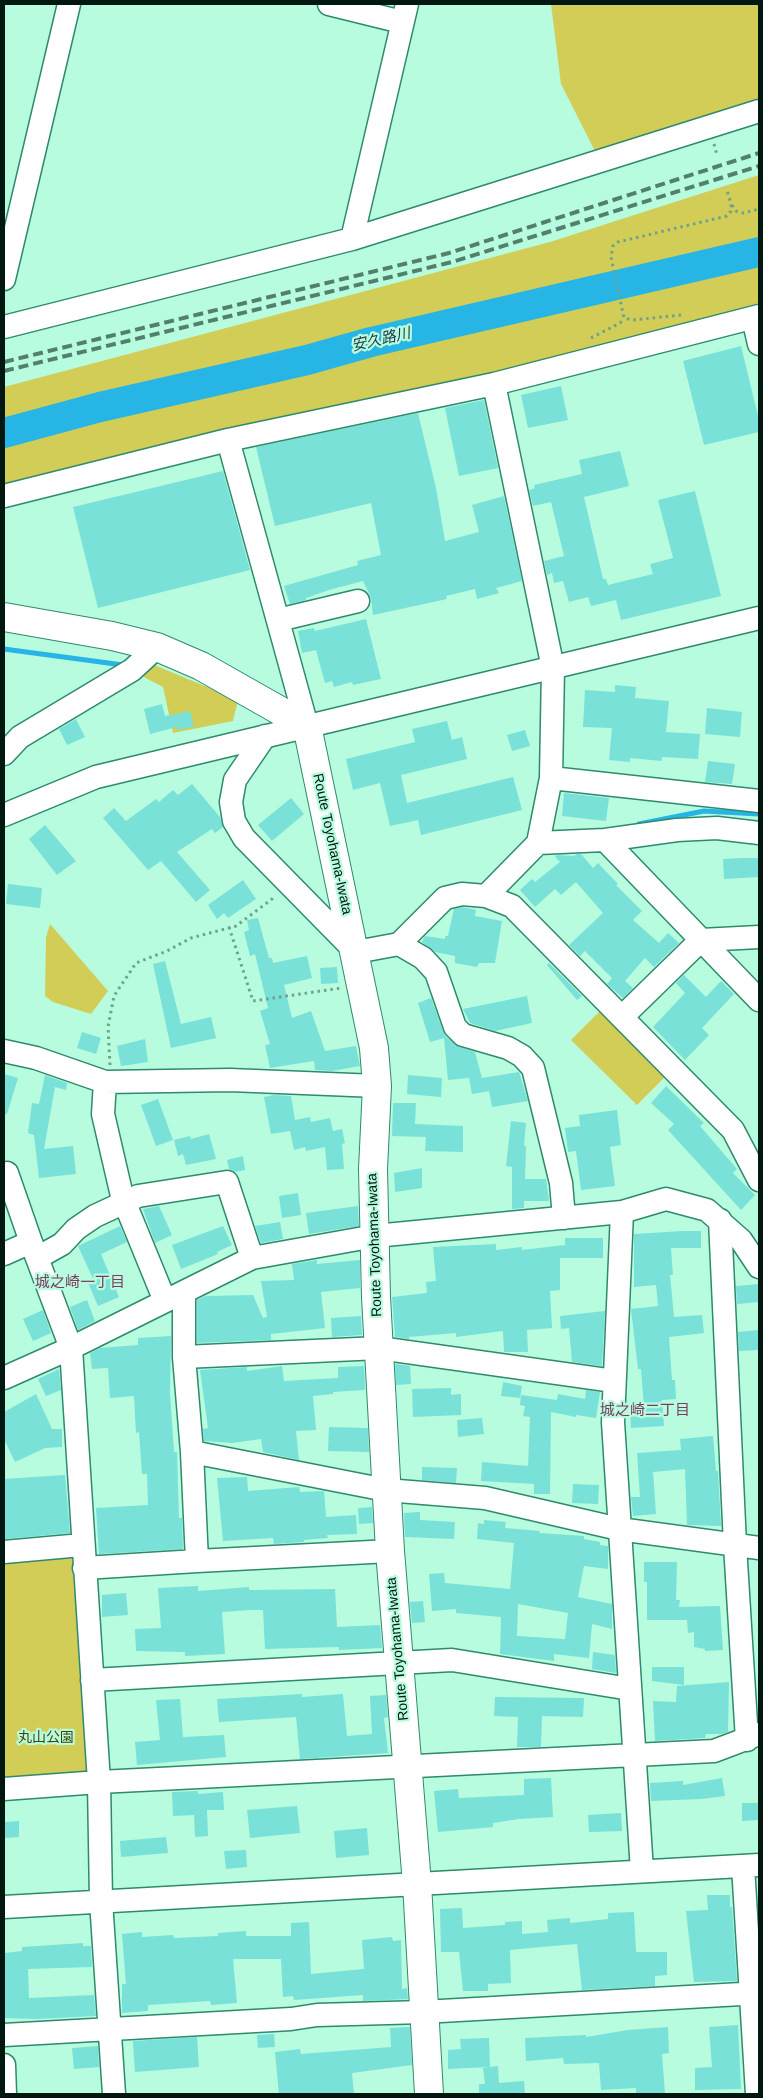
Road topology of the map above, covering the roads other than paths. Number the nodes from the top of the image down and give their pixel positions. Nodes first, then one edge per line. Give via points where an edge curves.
1 (69, 4) edge
2 (329, 4) edge
3 (404, 13) edge
4 (759, 111) edge
5 (352, 239) junction
6 (4, 279) edge
7 (756, 317) edge
8 (4, 327) edge
9 (759, 344) edge
10 (494, 384) junction
11 (228, 440) junction
12 (4, 496) edge
13 (358, 601) dead end
14 (4, 617) edge
15 (759, 618) edge
16 (278, 620) junction
17 (157, 647) junction
18 (553, 668) junction
19 (307, 726) junction
20 (265, 736) junction
21 (4, 754) edge
22 (552, 778) junction
23 (759, 801) edge
24 (4, 815) edge
25 (759, 833) edge
26 (605, 840) junction
27 (538, 843) junction
28 (486, 896) junction
29 (759, 937) edge
30 (702, 940) junction
31 (399, 944) junction
32 (356, 952) junction
33 (759, 1000) edge
34 (622, 1017) junction
35 (4, 1051) edge
36 (108, 1082) junction
37 (377, 1086) junction
38 (758, 1172) edge
39 (4, 1174) edge
40 (124, 1203) junction
41 (622, 1212) junction
42 (564, 1218) junction
43 (720, 1220) junction
44 (374, 1236) junction
45 (34, 1250) junction
46 (4, 1254) edge
47 (252, 1258) junction
48 (759, 1267) edge
49 (174, 1296) junction
50 (71, 1348) junction
51 (379, 1348) junction
52 (184, 1357) junction
53 (4, 1378) edge
54 (614, 1381) junction
55 (192, 1452) junction
56 (386, 1490) junction
57 (619, 1529) junction
58 (82, 1545) junction
59 (735, 1545) junction
60 (759, 1548) edge
61 (390, 1551) junction
62 (4, 1552) edge
63 (197, 1561) junction
64 (84, 1568) junction
65 (400, 1662) junction
66 (92, 1680) junction
67 (630, 1689) junction
68 (753, 1737) edge
69 (633, 1756) junction
70 (409, 1768) junction
71 (99, 1782) junction
72 (4, 1789) edge
73 (751, 1865) edge
74 (642, 1871) junction
75 (417, 1884) junction
76 (101, 1901) junction
77 (4, 1907) edge
78 (755, 1994) edge
79 (422, 2012) junction
80 (111, 2030) junction
81 (4, 2035) edge
82 (4, 2065) edge
83 (5, 2094) edge
84 (114, 2094) edge
85 (429, 2094) edge
86 (757, 2094) edge

1 - 6 street
2 - 3 street
3 - 5 street
4 - 5 street
5 - 8 street
7 - 9 street
7 - 10 street
10 - 11 street
10 - 18 street
11 - 12 street
11 - 16 street
13 - 16 street
14 - 17 main road
15 - 18 street
16 - 19 street
17 - 19 main road via 200,666
17 - 21 street via 132,670 20,737
18 - 19 street
18 - 22 street
19 - 20 street
19 - 32 main road, Route Toyohama-Iwata
20 - 24 street via 96,777
20 - 32 street via 235,780 231,802 234,821 244,838
22 - 23 street
22 - 27 street
25 - 26 street via 693,829
26 - 27 street
26 - 30 street
27 - 28 street
28 - 31 street via 462,894 446,898
28 - 34 street via 512,906
29 - 30 street
30 - 33 street
30 - 34 street
31 - 32 street
31 - 42 street via 424,958 436,972 455,1028 463,1035 515,1052 533,1068 561,1183
32 - 37 main road, Route Toyohama-Iwata via 374,1048
34 - 38 street via 733,1130
35 - 36 street
36 - 37 street via 230,1080
36 - 40 street via 103,1114
37 - 44 main road, Route Toyohama-Iwata via 372,1169
39 - 45 street via 7,1173
40 - 45 street via 95,1216 62,1244
40 - 47 street via 138,1196 227,1182
40 - 49 street
41 - 42 street
41 - 43 street via 666,1199 707,1210
41 - 54 street
42 - 44 street
43 - 48 street via 741,1240
43 - 59 street
44 - 47 street
44 - 51 main road, Route Toyohama-Iwata
45 - 46 street
45 - 50 street
47 - 49 street
49 - 50 street
49 - 52 street
50 - 53 street
50 - 58 street
51 - 52 street
51 - 54 street
51 - 56 main road, Route Toyohama-Iwata
52 - 55 street
54 - 57 street
55 - 56 street
55 - 63 street
56 - 57 street via 485,1498
56 - 61 main road, Route Toyohama-Iwata
57 - 59 street
57 - 67 street
58 - 62 street
58 - 64 street
59 - 60 street
59 - 68 street
61 - 63 street
61 - 65 main road, Route Toyohama-Iwata
63 - 64 street
64 - 66 street
65 - 66 street
65 - 67 street via 452,1660
65 - 70 main road, Route Toyohama-Iwata
66 - 71 street
67 - 69 street
68 - 69 street via 714,1752
69 - 70 street
69 - 74 street
70 - 71 street
70 - 75 main road, Route Toyohama-Iwata
71 - 72 street
71 - 76 street
73 - 74 street
73 - 78 street
74 - 75 street
75 - 76 street
75 - 79 main road, Route Toyohama-Iwata
76 - 77 street
76 - 80 street
78 - 79 street
78 - 86 street
79 - 80 street via 317,2015
79 - 85 main road, Route Toyohama-Iwata
80 - 81 street
80 - 84 street
82 - 83 street

